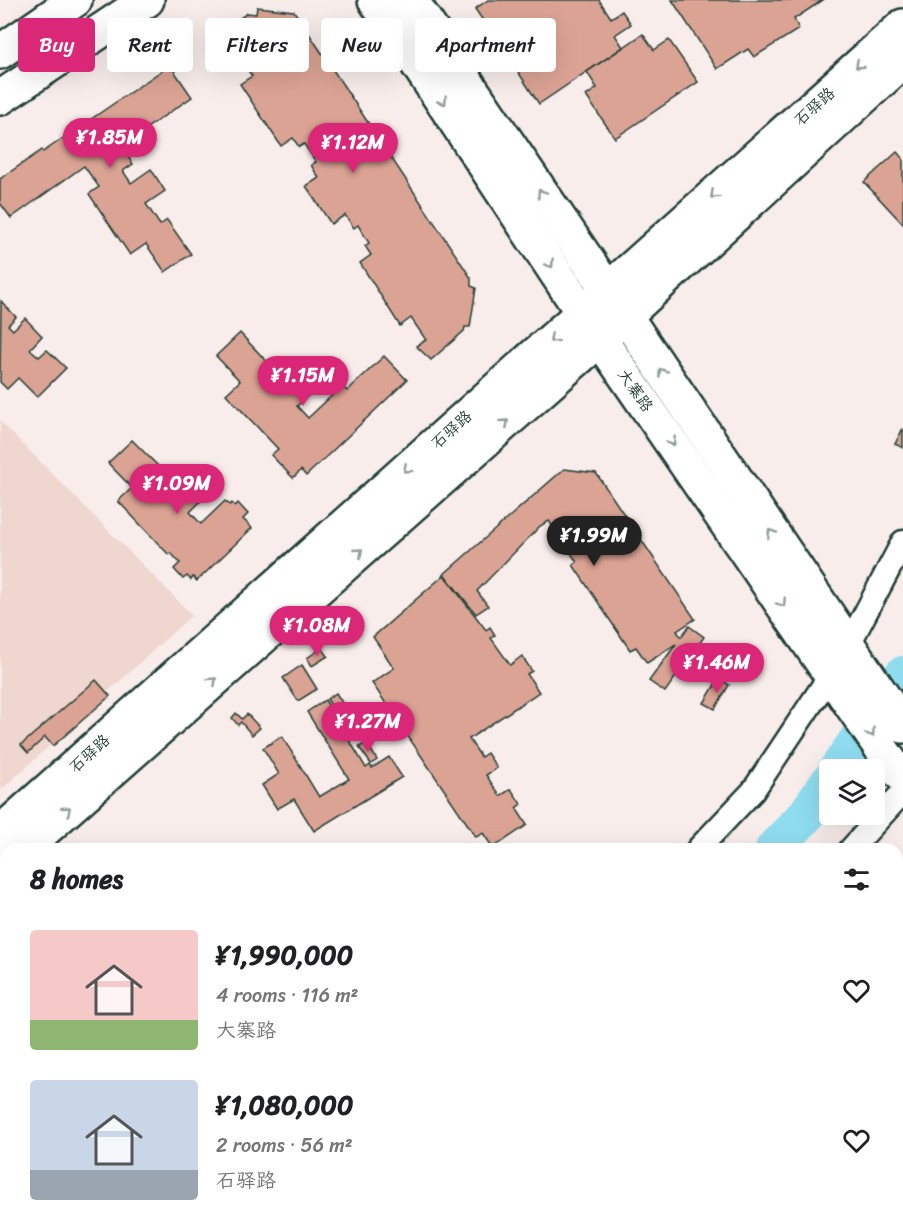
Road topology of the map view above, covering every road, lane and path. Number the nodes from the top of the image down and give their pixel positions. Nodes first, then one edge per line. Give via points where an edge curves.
1 (75, 0) edge
2 (147, 0) edge
3 (375, 0) edge
4 (411, 0) edge
5 (903, 26) edge
6 (0, 52) edge
7 (903, 61) edge
8 (0, 98) edge
9 (616, 304) junction
10 (592, 326) junction
11 (903, 542) edge
12 (856, 657) junction
13 (840, 687) junction
14 (903, 726) edge
15 (900, 777) edge
16 (0, 833) edge
17 (30, 843) edge
18 (704, 843) edge
19 (855, 843) edge

1 - 6 street
2 - 8 street
3 -> 10 street, 大寨路
9 -> 4 street, 大寨路
5 -> 9 street, 石驿路
7 - 9 street, 石驿路
9 - 10 street, 石驿路
12 -> 9 street, 大寨路
10 -> 13 street, 大寨路
10 -> 16 street, 石驿路
17 -> 10 street, 石驿路
11 - 12 street
12 - 13 street
12 - 14 street, 大寨路
13 -> 15 street, 大寨路
13 - 18 street
15 - 19 street

